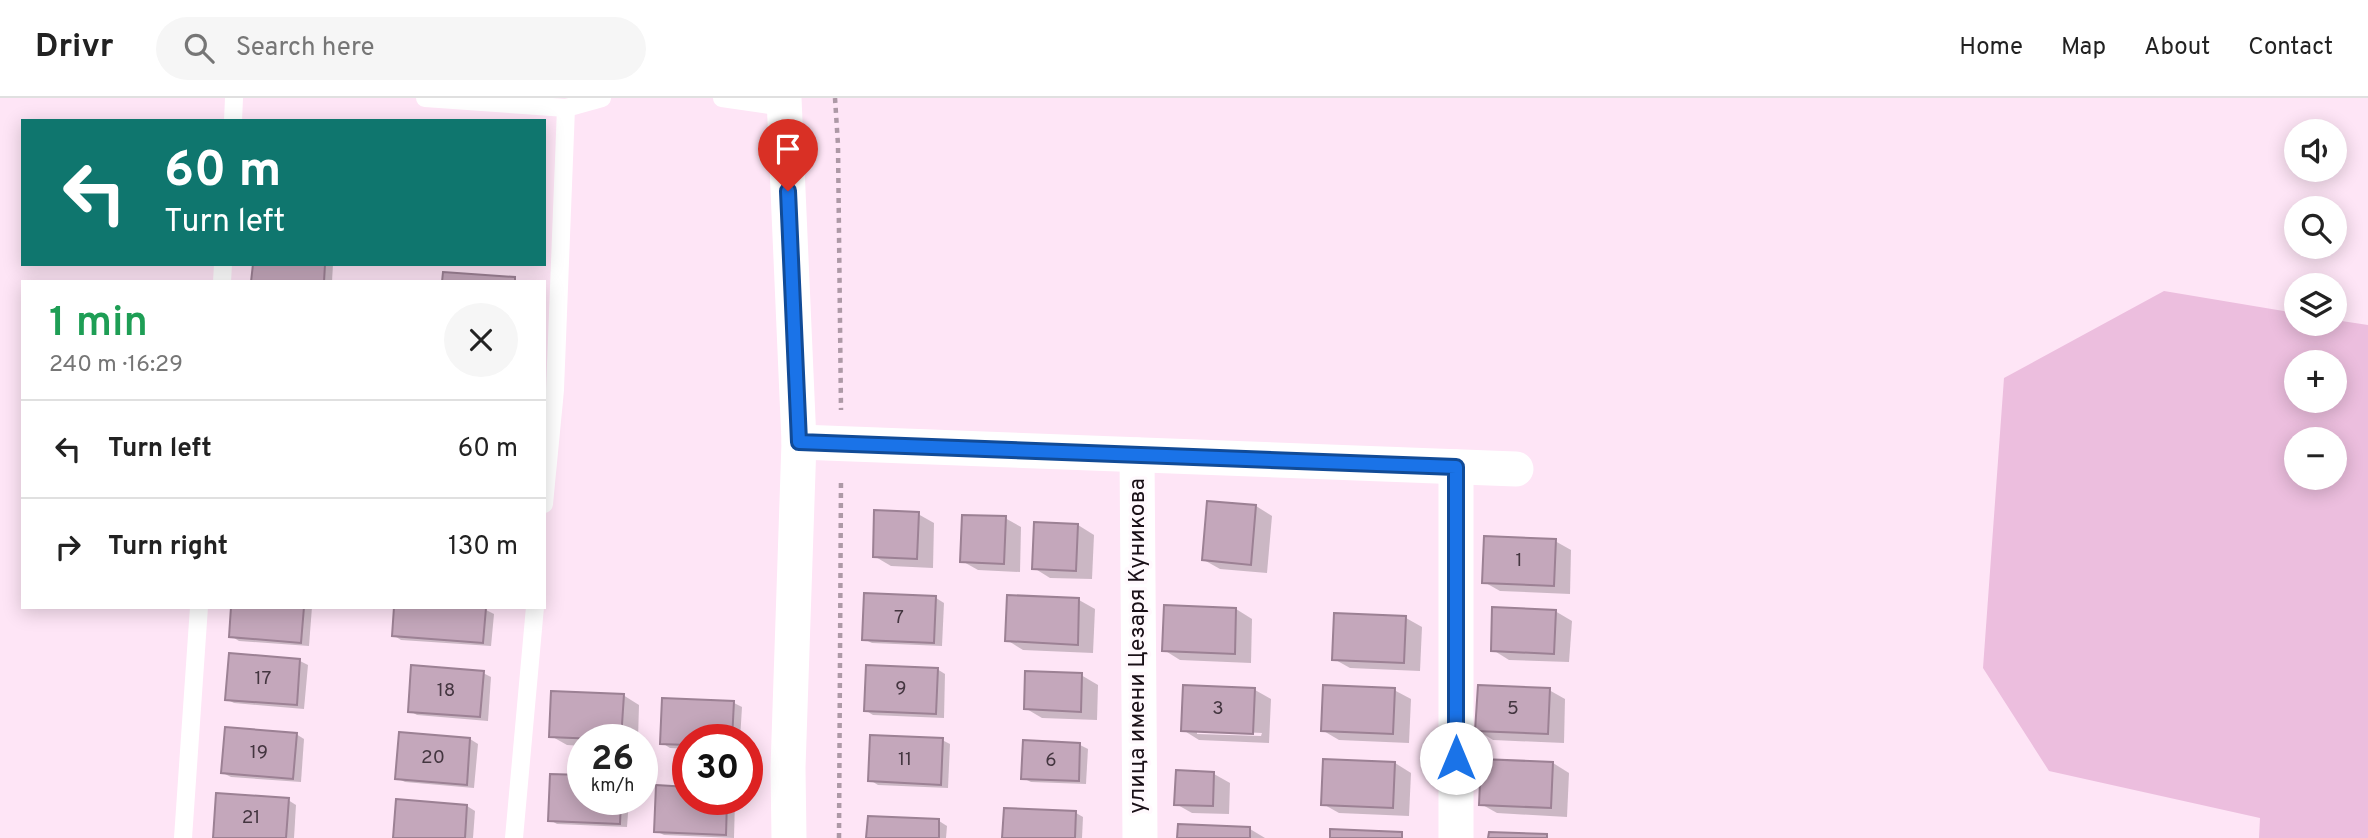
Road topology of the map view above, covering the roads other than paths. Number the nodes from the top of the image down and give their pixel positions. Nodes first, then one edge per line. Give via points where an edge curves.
1 (234, 98) edge
2 (425, 98) edge
3 (602, 98) edge
4 (722, 98) edge
5 (784, 102) edge
6 (566, 108) junction
7 (233, 119) edge
8 (799, 442) junction
9 (1137, 455) junction
10 (1456, 467) junction
11 (1516, 469) dead end
12 (546, 483) edge
13 (199, 609) edge
14 (535, 609) edge
15 (183, 838) edge
16 (514, 838) edge
17 (789, 838) edge
18 (1140, 838) edge
19 (1455, 838) edge

1 - 7 lane
2 - 6 lane
3 - 6 lane
4 - 5 lane
5 - 8 street
6 - 12 lane via 555,390
8 - 9 street
8 - 17 street
9 - 10 street
9 - 18 street, улица имени Цезаря Куникова
10 - 11 street
10 - 19 street
13 - 15 lane
14 - 16 lane

